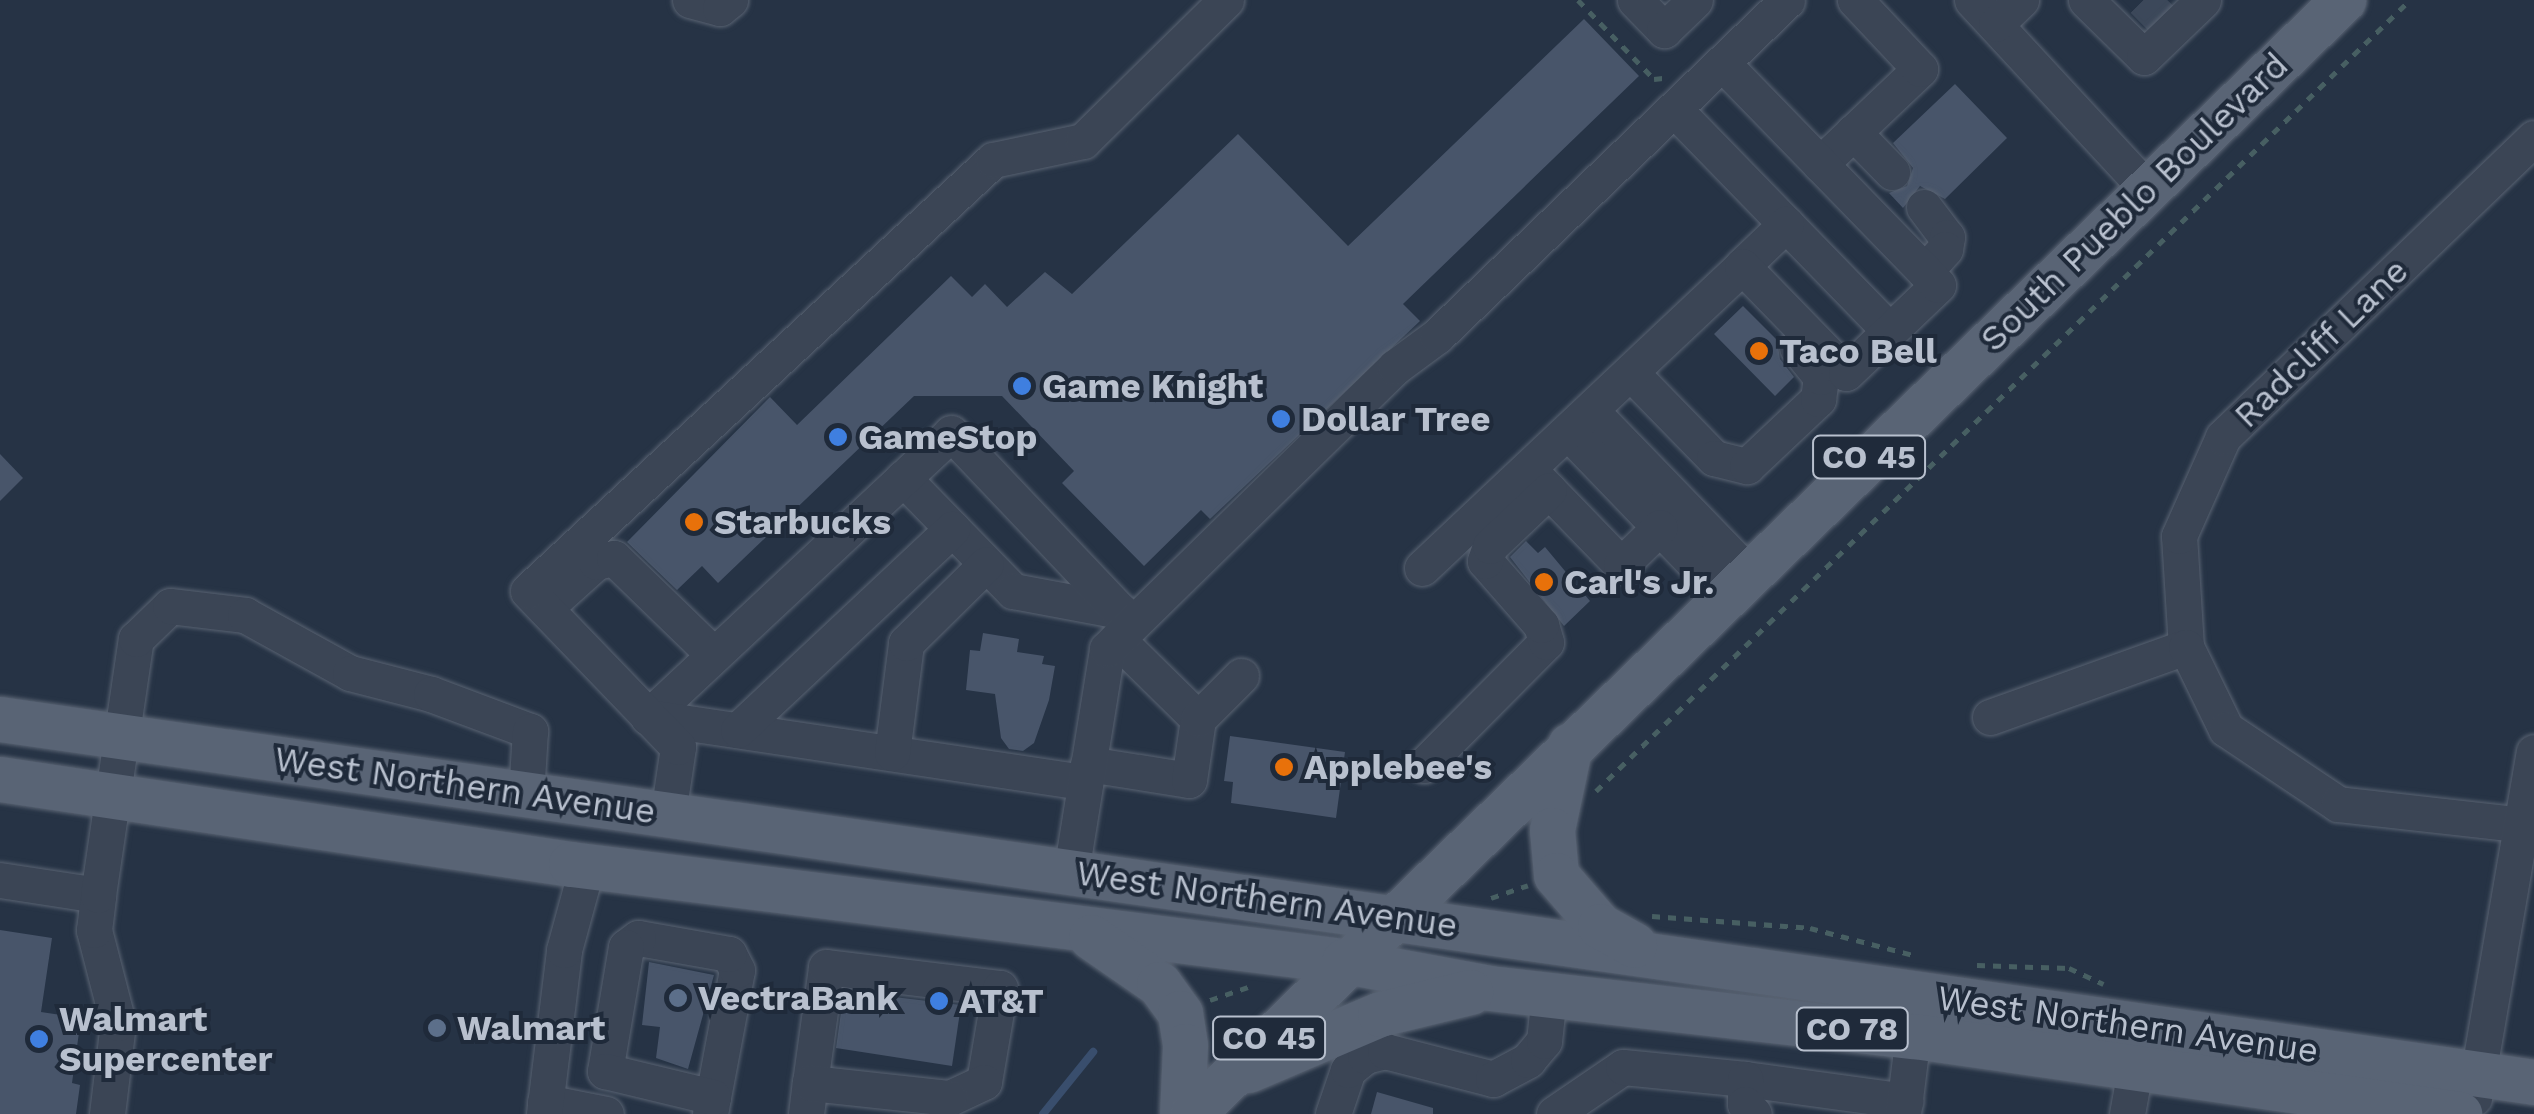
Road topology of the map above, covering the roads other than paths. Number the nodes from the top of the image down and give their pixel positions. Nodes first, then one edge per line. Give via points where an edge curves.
1 (690, 0) edge
2 (730, 0) edge
3 (1226, 0) edge
4 (1635, 0) edge
5 (1695, 0) edge
6 (1787, 0) edge
7 (1855, 0) edge
8 (2086, 0) edge
9 (2343, 0) edge
10 (1996, 8) edge
11 (2184, 11) edge
12 (1722, 63) junction
13 (1674, 109) junction
14 (1854, 132) junction
15 (2534, 138) edge
16 (1820, 164) junction
17 (1892, 172) dead end
18 (2147, 189) junction
19 (1924, 206) dead end
20 (1786, 224) junction
21 (1925, 270) junction
22 (1736, 272) junction
23 (1890, 331) junction
24 (1631, 373) junction
25 (1579, 422) junction
26 (902, 478) junction
27 (1538, 480) junction
28 (1660, 527) junction
29 (952, 528) junction
30 (986, 564) junction
31 (1422, 568) dead end
32 (1737, 584) junction
33 (545, 608) junction
34 (1123, 625) junction
35 (2186, 647) junction
36 (714, 655) junction
37 (1241, 676) dead end
38 (648, 717) junction
39 (1990, 717) dead end
40 (0, 718) edge
41 (1198, 719) junction
42 (738, 730) junction
43 (118, 736) junction
44 (1570, 744) junction
45 (2534, 752) edge
46 (892, 753) junction
47 (1424, 765) dead end
48 (1087, 773) junction
49 (0, 779) edge
50 (526, 794) junction
51 (112, 798) junction
52 (668, 814) junction
53 (2526, 825) edge
54 (579, 865) junction
55 (1070, 872) junction
56 (0, 880) edge
57 (98, 895) junction
58 (1395, 915) junction
59 (1081, 932) junction
60 (1643, 934) junction
61 (1344, 961) junction
62 (1490, 988) junction
63 (1549, 995) junction
64 (1920, 997) junction
65 (555, 1028) junction
66 (610, 1037) junction
67 (2135, 1070) junction
68 (1228, 1078) junction
69 (1745, 1079) junction
70 (2534, 1082) edge
71 (808, 1098) edge
72 (2469, 1101) edge
73 (712, 1105) edge
74 (544, 1108) edge
75 (1904, 1108) edge
76 (107, 1114) edge
77 (606, 1114) edge
78 (1182, 1114) edge
79 (1192, 1114) edge
80 (1332, 1114) edge
81 (1554, 1114) edge
82 (1754, 1114) edge
83 (2128, 1114) edge

1 - 2 street via 720,8
3 - 33 street via 1083,142 993,160 528,590
4 - 5 street via 1664,30
6 - 12 street
7 - 14 street via 1920,69
8 - 11 street via 2144,57
9 - 18 main road, South Pueblo Boulevard / CO 45
10 - 18 street
12 - 13 street
12 - 16 street
13 - 20 street
13 - 34 street
14 - 16 street
14 - 17 street
15 - 35 street, Radcliff Lane via 2222,437 2179,536
16 - 21 street
18 - 32 main road, South Pueblo Boulevard / CO 45
19 - 21 street via 1947,237
20 - 22 street
20 - 23 street
21 - 23 street via 1938,284
22 - 23 street via 1846,373
22 - 24 street
22 - 24 street via 1816,367 1821,388 1810,410 1758,460 1736,468 1714,458
24 - 25 street
25 - 27 street
25 - 28 street
25 - 32 street
26 - 29 street
26 - 34 street via 950,434
26 - 36 street
27 - 28 street via 1620,565
27 - 31 street
27 - 47 street via 1486,552 1488,570 1545,633 1542,651
28 - 32 street
29 - 30 street
29 - 42 street
30 - 34 street via 1012,591
30 - 46 street via 906,643
32 - 44 main road, South Pueblo Boulevard / CO 45
33 - 36 street via 596,562 614,558
33 - 38 street
34 - 41 street
34 - 48 street via 1107,649
35 - 39 street
35 - 53 street, Radcliff Lane via 2226,729 2338,804
36 - 38 street
37 - 41 street
38 - 42 street
38 - 52 street via 678,747
40 - 43 main road, West Northern Avenue / CO 78
41 - 48 street via 1189,780
42 - 46 street
43 - 50 main road, West Northern Avenue / CO 78
43 - 50 street via 136,639 170,606 245,615 350,672 530,731
43 - 51 street
44 - 58 main road, South Pueblo Boulevard / CO 45
44 - 60 main road via 1552,830 1556,876 1600,926
45 - 53 street
46 - 48 street
48 - 55 street
49 - 51 main road, West Northern Avenue / CO 78
50 - 52 main road, West Northern Avenue / CO 78
51 - 54 main road, West Northern Avenue / CO 78
51 - 57 street
52 - 54 main road via 652,846
52 - 55 main road, West Northern Avenue / CO 78
53 - 72 street
54 - 59 main road, West Northern Avenue / CO 78
54 - 65 street
55 - 58 main road, West Northern Avenue / CO 78
56 - 57 street
57 - 76 street via 94,930 118,1023
58 - 60 main road, West Northern Avenue / CO 78
58 - 61 main road, South Pueblo Boulevard / CO 45
59 - 61 main road, West Northern Avenue / CO 78
59 - 78 main road via 1146,973 1180,1013
60 - 64 main road, West Northern Avenue / CO 78
61 - 62 main road, West Northern Avenue / CO 78
61 - 68 main road, South Pueblo Boulevard / CO 45
62 - 63 main road, West Northern Avenue / CO 78
62 - 68 main road via 1380,1014
63 - 64 main road, West Northern Avenue / CO 78
63 - 80 street via 1544,1041 1528,1060 1493,1079 1386,1051 1348,1070
64 - 67 main road, West Northern Avenue / CO 78
64 - 72 main road, West Northern Avenue / CO 78
64 - 75 street
65 - 66 street
65 - 74 street
66 - 73 street via 605,1071
66 - 73 street via 626,947 638,938 729,954 737,970
67 - 72 main road, West Northern Avenue / CO 78
67 - 83 street
68 - 79 main road, South Pueblo Boulevard / CO 45
69 - 75 street
69 - 81 street via 1623,1067
69 - 82 street via 1744,1104
70 - 72 main road, West Northern Avenue / CO 78
71 - 71 street via 949,1098 984,1082 1000,988 826,967
74 - 77 street

